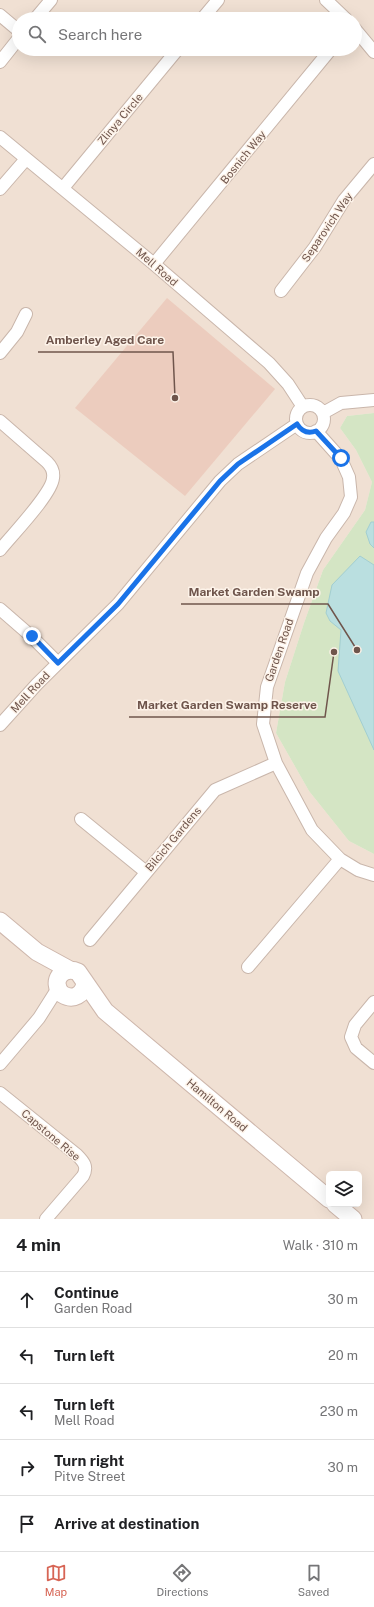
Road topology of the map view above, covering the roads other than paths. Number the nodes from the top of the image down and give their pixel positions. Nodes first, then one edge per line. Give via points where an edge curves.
1 (51, 0) edge
2 (218, 0) edge
3 (326, 0) edge
4 (41, 12) edge
5 (208, 12) edge
6 (339, 12) edge
7 (0, 15) edge
8 (12, 25) edge
9 (362, 37) edge
10 (12, 47) edge
11 (374, 52) edge
12 (172, 56) edge
13 (325, 56) edge
14 (0, 62) edge
15 (0, 136) edge
16 (26, 159) junction
17 (374, 164) edge
18 (63, 188) junction
19 (0, 189) edge
20 (154, 264) junction
21 (281, 291) dead end
22 (26, 314) dead end
23 (0, 353) edge
24 (374, 400) edge
25 (302, 407) junction
26 (323, 413) junction
27 (0, 421) edge
28 (297, 424) junction
29 (316, 431) junction
30 (0, 550) edge
31 (0, 609) edge
32 (58, 663) junction
33 (0, 725) edge
34 (276, 763) junction
35 (81, 819) dead end
36 (340, 859) junction
37 (146, 872) junction
38 (374, 876) edge
39 (0, 921) edge
40 (90, 940) dead end
41 (37, 952) junction
42 (248, 967) dead end
43 (70, 970) junction
44 (85, 982) junction
45 (64, 991) junction
46 (374, 1002) edge
47 (104, 1010) junction
48 (374, 1063) edge
49 (0, 1064) edge
50 (0, 1093) edge
51 (326, 1196) edge
52 (339, 1207) edge
53 (46, 1219) edge
54 (353, 1219) edge

1 - 4 street
2 - 5 street
3 - 6 street
7 - 8 street
9 - 11 street
10 - 14 street
12 - 18 street, Zlinya Circle
13 - 20 street, Bosnich Way
15 - 16 street, Mell Road
16 - 18 street, Mell Road
16 - 19 street
17 - 21 street, Separovich Way via 344,200 314,248
18 - 20 street, Mell Road
20 - 25 street, Mell Road via 269,363 288,384
22 - 23 street via 17,332
24 - 26 street via 341,403
25 - 26 street via 316,406
25 - 28 street via 296,416
26 - 29 street via 322,425
27 - 30 street via 51,466 54,478 48,492
28 - 29 street via 308,432
28 - 32 street, Mell Road via 238,464 220,481 118,604
29 - 34 street, Garden Road via 341,458 350,477 351,497 307,573 267,687 263,724
31 - 32 street via 32,636
32 - 33 street, Mell Road
34 - 36 street, Garden Road via 312,830
34 - 37 street, Bilcich Gardens via 215,790
35 - 37 street
36 - 38 street, Garden Road
36 - 42 street
37 - 40 street, Bilcich Gardens
39 - 41 main road
41 - 43 main road
41 - 45 main road
43 - 44 main road via 81,974
43 - 45 main road via 61,973
44 - 45 main road via 80,994
44 - 47 main road, Hamilton Road
45 - 47 main road, Hamilton Road
45 - 49 street
46 - 48 street via 355,1025 351,1037 356,1048
47 - 51 main road, Hamilton Road
50 - 53 street, Capstone Rise via 85,1164 83,1176
52 - 54 main road

